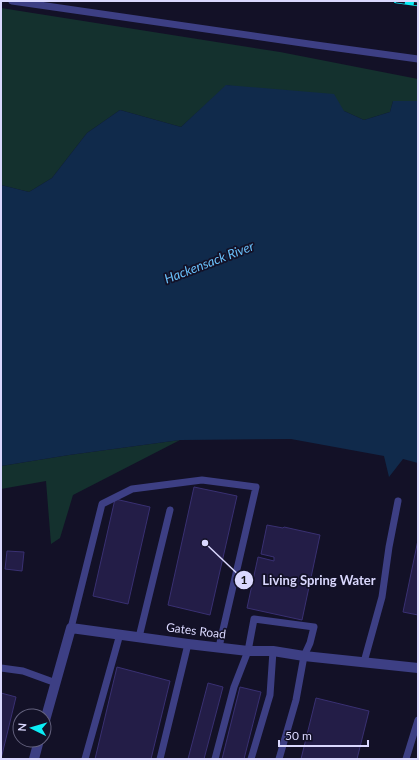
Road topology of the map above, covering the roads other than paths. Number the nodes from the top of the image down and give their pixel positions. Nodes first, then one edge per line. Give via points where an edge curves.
1 (12, 1) edge
2 (418, 59) edge
3 (398, 501) dead end
4 (170, 510) dead end
5 (71, 628) junction
6 (120, 634) junction
7 (139, 637) junction
8 (188, 644) junction
9 (219, 647) junction
10 (273, 650) junction
11 (248, 651) junction
12 (304, 656) junction
13 (364, 662) junction
14 (1, 668) edge
15 (418, 668) edge
16 (56, 682) junction
17 (49, 708) edge
18 (418, 720) edge
19 (37, 748) edge
20 (34, 759) edge
21 (85, 759) edge
22 (160, 759) edge
23 (215, 759) edge
24 (251, 759) edge
25 (279, 759) edge
26 (406, 759) edge

1 - 2 lane
3 - 13 lane via 382,597
4 - 7 lane
5 - 6 street, Gates Road
5 - 9 lane via 102,504 132,489 202,480 256,487
5 - 16 street
6 - 7 street, Gates Road
6 - 21 lane
7 - 8 street, Gates Road
8 - 9 street, Gates Road
8 - 22 lane
9 - 11 street, Gates Road
10 - 11 street, Gates Road
10 - 12 street, Gates Road
10 - 24 lane via 270,695
11 - 12 lane via 254,619 314,627
11 - 23 lane via 234,686
12 - 13 street, Gates Road
12 - 25 lane via 296,700
13 - 15 street, Gates Road
14 - 16 lane
16 - 17 street
18 - 26 lane
19 - 20 street

